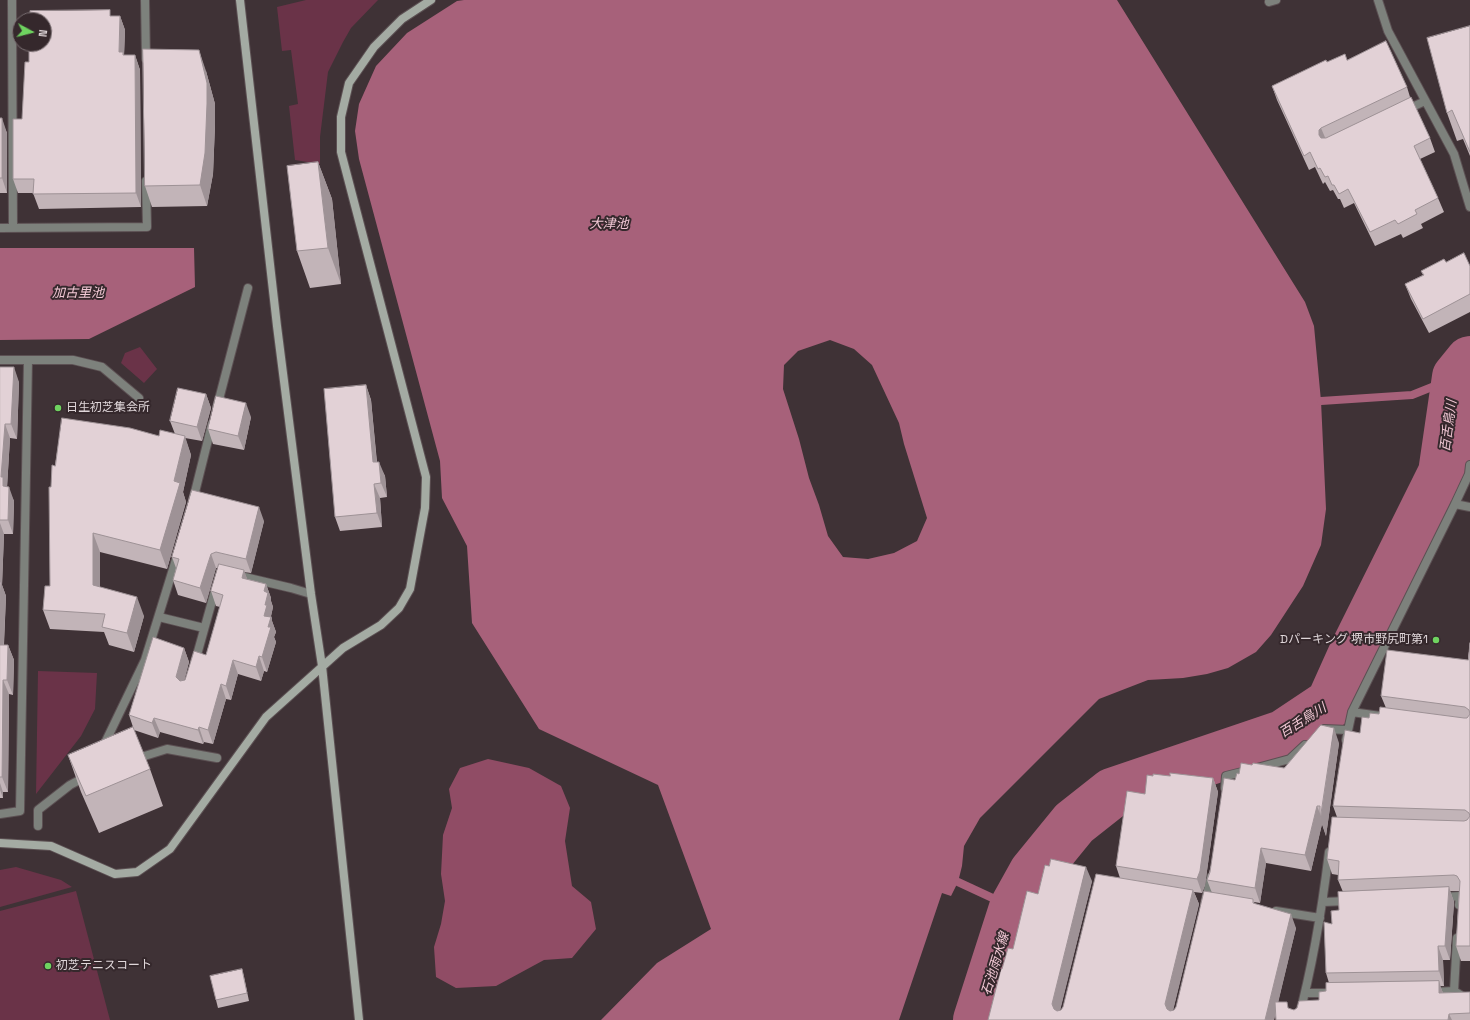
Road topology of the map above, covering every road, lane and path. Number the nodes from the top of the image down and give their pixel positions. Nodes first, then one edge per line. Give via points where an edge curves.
1 (12, 0) edge
2 (145, 0) edge
3 (240, 0) edge
4 (431, 0) edge
5 (1378, 0) edge
6 (146, 70) edge
7 (1425, 101) junction
8 (1398, 114) edge
9 (146, 172) edge
10 (1470, 207) edge
11 (0, 228) edge
12 (13, 228) junction
13 (248, 288) dead end
14 (0, 360) edge
15 (28, 360) junction
16 (139, 398) dead end
17 (1470, 465) edge
18 (1455, 504) junction
19 (1470, 507) edge
20 (190, 510) edge
21 (179, 548) edge
22 (227, 573) edge
23 (218, 579) edge
24 (311, 594) junction
25 (159, 617) junction
26 (204, 628) junction
27 (322, 666) junction
28 (194, 667) edge
29 (1352, 712) junction
30 (1391, 718) edge
31 (1348, 730) junction
32 (1345, 745) edge
33 (100, 753) edge
34 (217, 758) dead end
35 (125, 763) edge
36 (94, 771) edge
37 (1223, 800) edge
38 (0, 814) edge
39 (38, 826) dead end
40 (1330, 842) edge
41 (0, 843) edge
42 (1212, 870) edge
43 (1437, 897) edge
44 (1354, 901) edge
45 (1323, 902) junction
46 (1267, 909) edge
47 (1202, 912) edge
48 (1459, 912) edge
49 (1320, 918) junction
50 (1458, 928) edge
51 (1454, 991) junction
52 (1423, 992) edge
53 (1305, 993) junction
54 (1336, 993) edge
55 (1470, 1001) edge
56 (359, 1020) edge
57 (1298, 1020) edge

1 - 12 street
2 - 6 street
3 - 24 street
4 - 27 street via 402,19 374,47 349,83 341,117 341,152 426,477 425,508 410,589 398,608 381,625 343,648
5 - 7 street via 1388,31
7 - 8 street
7 - 10 street via 1454,154
9 - 12 street via 147,227
11 - 12 street
13 - 20 street
14 - 15 street
15 - 16 street via 73,360 102,367
15 - 38 street via 20,811
17 - 18 street
18 - 19 street
18 - 29 street
21 - 25 street
22 - 24 street
23 - 26 street
24 - 27 street
25 - 26 street
25 - 33 street via 145,660
26 - 28 street
27 - 41 street via 266,717 170,849 137,872 114,874 51,846
27 - 56 street
29 - 30 street
29 - 31 street
31 - 32 street
31 - 37 street via 1324,729 1290,759 1226,776
34 - 35 street via 167,749
36 - 39 street via 70,785 38,810
40 - 45 street
42 - 47 street
43 - 48 street via 1460,896
44 - 45 street
45 - 49 street
46 - 49 street
49 - 53 street
50 - 51 street
51 - 52 street
51 - 55 street
53 - 54 street
53 - 57 street

